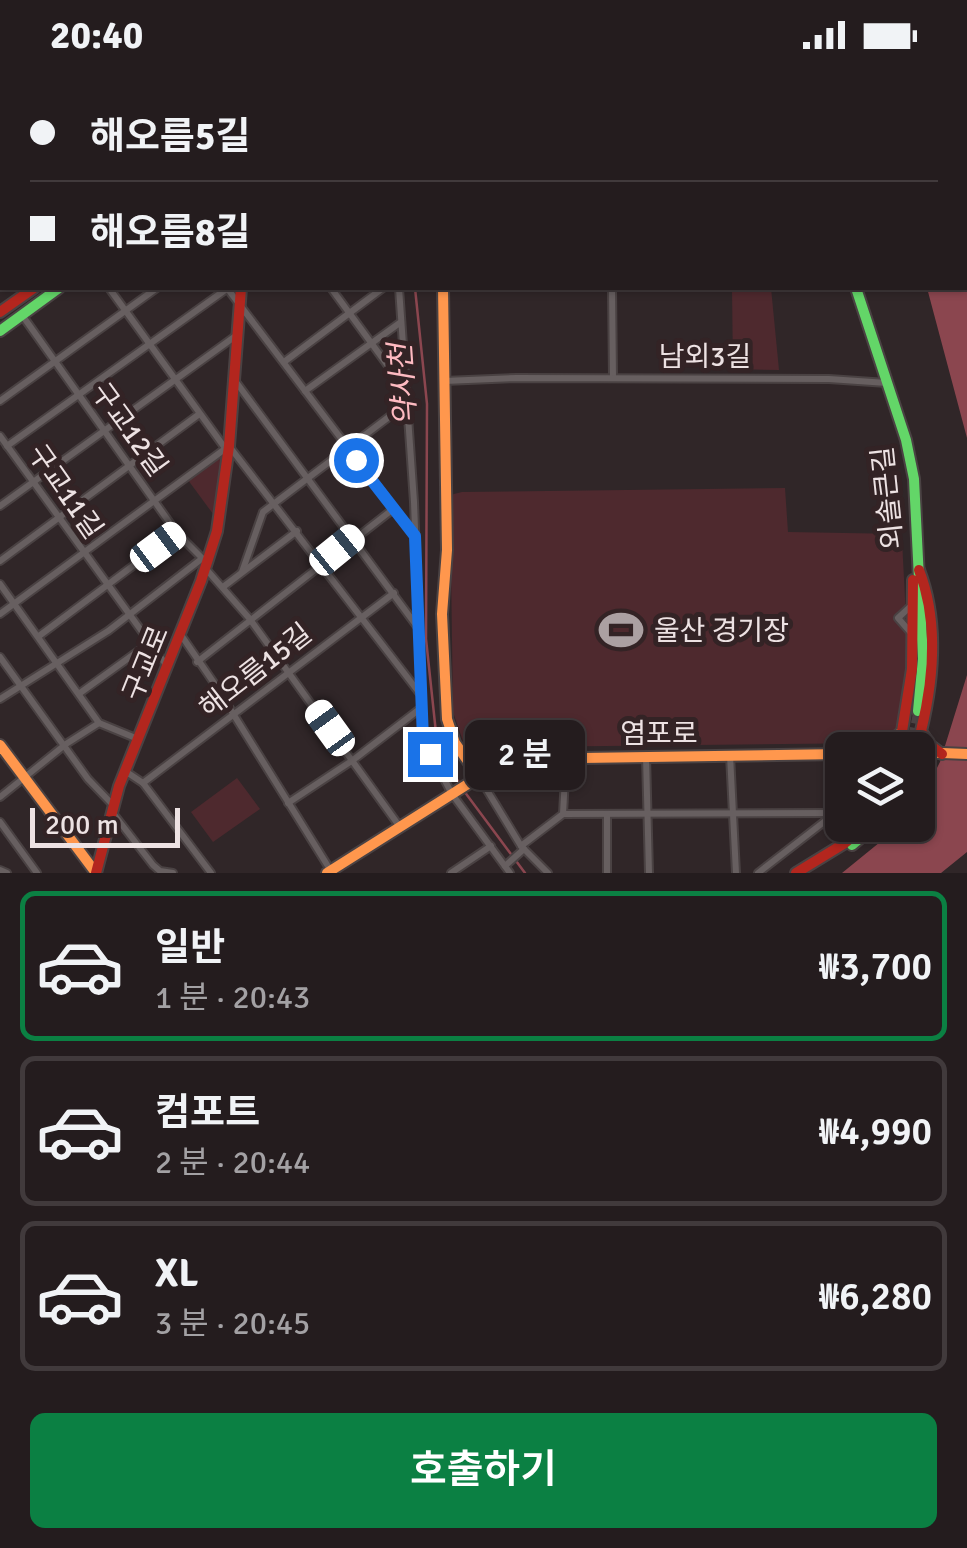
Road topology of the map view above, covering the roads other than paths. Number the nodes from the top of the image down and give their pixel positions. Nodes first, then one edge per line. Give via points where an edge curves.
1 (31, 290) edge
2 (56, 290) edge
3 (110, 290) edge
4 (154, 290) edge
5 (224, 290) edge
6 (229, 290) edge
7 (241, 290) edge
8 (332, 290) edge
9 (380, 290) edge
10 (399, 290) edge
11 (443, 290) edge
12 (612, 290) edge
13 (857, 290) edge
14 (240, 305) junction
15 (124, 311) junction
16 (0, 312) edge
17 (350, 314) junction
18 (22, 315) junction
19 (401, 322) junction
20 (0, 331) edge
21 (238, 334) junction
22 (371, 342) junction
23 (149, 345) junction
24 (54, 362) junction
25 (284, 362) junction
26 (613, 378) junction
27 (176, 381) junction
28 (235, 381) junction
29 (444, 381) junction
30 (888, 383) junction
31 (406, 390) junction
32 (305, 391) junction
33 (79, 397) junction
34 (0, 401) edge
35 (407, 403) junction
36 (198, 415) junction
37 (104, 432) junction
38 (0, 436) edge
39 (8, 446) junction
40 (227, 447) junction
41 (348, 448) junction
42 (130, 466) junction
43 (308, 479) junction
44 (33, 482) junction
45 (154, 501) junction
46 (275, 503) junction
47 (0, 506) edge
48 (392, 510) junction
49 (58, 518) junction
50 (297, 532) junction
51 (176, 533) junction
52 (415, 536) junction
53 (353, 538) junction
54 (82, 552) junction
55 (0, 560) edge
56 (321, 563) junction
57 (916, 563) junction
58 (205, 564) junction
59 (242, 572) junction
60 (0, 584) edge
61 (107, 585) junction
62 (223, 587) junction
63 (394, 593) junction
64 (14, 603) junction
65 (0, 614) edge
66 (128, 616) junction
67 (361, 616) junction
68 (249, 618) junction
69 (419, 629) junction
70 (180, 635) junction
71 (39, 636) junction
72 (148, 644) junction
73 (0, 657) edge
74 (197, 662) junction
75 (58, 663) junction
76 (168, 667) junction
77 (289, 672) junction
78 (20, 685) junction
79 (80, 693) junction
80 (421, 696) junction
81 (0, 699) edge
82 (422, 707) junction
83 (234, 715) junction
84 (921, 721) junction
85 (99, 723) junction
86 (904, 723) junction
87 (898, 732) edge
88 (902, 732) edge
89 (919, 732) edge
90 (138, 739) junction
91 (0, 745) edge
92 (64, 746) junction
93 (935, 753) edge
94 (825, 754) edge
95 (939, 754) junction
96 (967, 754) edge
97 (730, 755) junction
98 (566, 756) junction
99 (646, 756) junction
100 (935, 756) edge
101 (353, 760) junction
102 (125, 770) junction
103 (479, 777) junction
104 (24, 778) junction
105 (143, 783) junction
106 (452, 794) junction
107 (0, 798) edge
108 (288, 803) junction
109 (112, 808) junction
110 (825, 810) edge
111 (732, 813) junction
112 (563, 814) junction
113 (607, 814) junction
114 (648, 814) junction
115 (825, 821) edge
116 (0, 822) edge
117 (400, 827) junction
118 (845, 842) edge
119 (856, 842) edge
120 (103, 844) junction
121 (491, 846) junction
122 (79, 847) junction
123 (523, 848) junction
124 (507, 869) edge
125 (0, 870) edge
126 (329, 872) edge
127 (7, 873) edge
128 (37, 873) edge
129 (96, 873) edge
130 (173, 873) edge
131 (211, 873) edge
132 (450, 873) edge
133 (548, 873) edge
134 (608, 873) edge
135 (649, 873) edge
136 (736, 873) edge
137 (758, 873) edge
138 (796, 873) edge
139 (807, 873) edge

1 - 16 main road
2 - 18 main road
3 - 15 street
4 - 15 street
5 - 23 street
6 - 14 street
7 - 14 main road, 구교로
8 - 17 street
9 - 17 street
10 - 19 street
11 - 29 main road
12 - 26 street
13 - 30 main road, 외솔큰길
14 - 21 main road, 구교로
14 - 25 street
15 - 23 street
15 - 24 street
17 - 22 street
17 - 25 street
18 - 20 main road
18 - 24 street, 구교12길
19 - 22 street
19 - 31 street
21 - 27 street
21 - 28 main road, 구교로
22 - 31 street
22 - 32 street
23 - 27 street
23 - 33 street
24 - 33 street, 구교12길
24 - 34 street
25 - 32 street
26 - 29 street, 남외3길
26 - 30 street, 남외3길
27 - 36 street
27 - 37 street
28 - 40 main road, 구교로
28 - 43 street
29 - 103 main road via 447,719
30 - 57 main road, 외솔큰길 via 914,478
31 - 35 street
32 - 41 street
33 - 37 street, 구교12길
33 - 39 street
35 - 41 street
35 - 52 street
36 - 40 street
36 - 42 street
37 - 42 street, 구교12길
37 - 44 street
38 - 39 street, 구교11길
39 - 44 street, 구교11길
40 - 45 street
40 - 46 street
40 - 58 main road, 구교로 via 222,506
41 - 43 street
41 - 48 street
42 - 45 street, 구교12길
42 - 49 street
43 - 46 street
43 - 53 street
44 - 47 street
44 - 49 street, 구교11길
45 - 51 street, 구교12길
45 - 54 street
46 - 50 street
46 - 59 street via 262,512
48 - 52 street
48 - 53 street
49 - 54 street, 구교11길
49 - 55 street
50 - 56 street
50 - 59 street
51 - 58 street, 구교12길
51 - 61 street
52 - 69 street
53 - 56 street
53 - 63 street
54 - 61 street, 구교11길
54 - 64 street
56 - 67 street
56 - 68 street
57 - 84 main road via 929,605 931,689
57 - 86 main road
58 - 62 street, 구교12길
58 - 66 street
58 - 70 main road, 구교로
59 - 62 street
60 - 64 street
61 - 66 street, 구교11길
61 - 71 street
62 - 68 street, 구교12길
63 - 67 street, 해오름15길
63 - 69 street
64 - 65 street
64 - 71 street
66 - 72 street, 구교11길
66 - 75 street
67 - 77 street, 해오름15길
67 - 80 street
68 - 74 street
68 - 77 street, 구교12길
69 - 80 street
70 - 74 street
70 - 76 main road, 구교로
71 - 75 street
72 - 76 street, 구교11길
72 - 79 street
73 - 78 street
74 - 83 street
75 - 78 street
75 - 79 street
76 - 90 main road, 구교로
77 - 83 street, 해오름15길
77 - 101 street, 구교12길
78 - 81 street
78 - 92 street
79 - 85 street
80 - 82 street
82 - 101 street
82 - 106 street via 423,739
83 - 105 street, 해오름15길
83 - 108 street
84 - 86 main road
84 - 89 main road
84 - 95 main road
85 - 90 street
85 - 92 street
86 - 87 main road
86 - 88 main road
90 - 102 main road, 구교로
91 - 104 main road
92 - 104 street
92 - 109 street
93 - 95 main road
94 - 97 main road, 염포로
95 - 96 main road
95 - 100 main road
97 - 99 main road, 염포로
97 - 111 street
98 - 99 main road, 염포로
98 - 103 main road, 염포로 via 516,759
98 - 112 street
99 - 114 street
101 - 108 street
101 - 117 street, 구교12길
102 - 105 street
102 - 109 main road, 구교로
103 - 106 main road, 염포로
103 - 123 street
104 - 107 street
104 - 122 main road
105 - 131 street
106 - 117 main road, 염포로
106 - 121 street
108 - 126 street
109 - 120 main road, 구교로
109 - 130 street via 154,865
110 - 111 street
111 - 114 street
111 - 136 street
112 - 113 street
112 - 123 street
113 - 114 street
113 - 134 street
114 - 135 street
115 - 137 street
116 - 128 street
117 - 126 main road, 염포로
118 - 138 main road
119 - 139 main road
120 - 122 main road
120 - 129 main road, 구교로
121 - 124 street
121 - 132 street
122 - 129 main road
123 - 124 street
123 - 133 street
125 - 127 street

